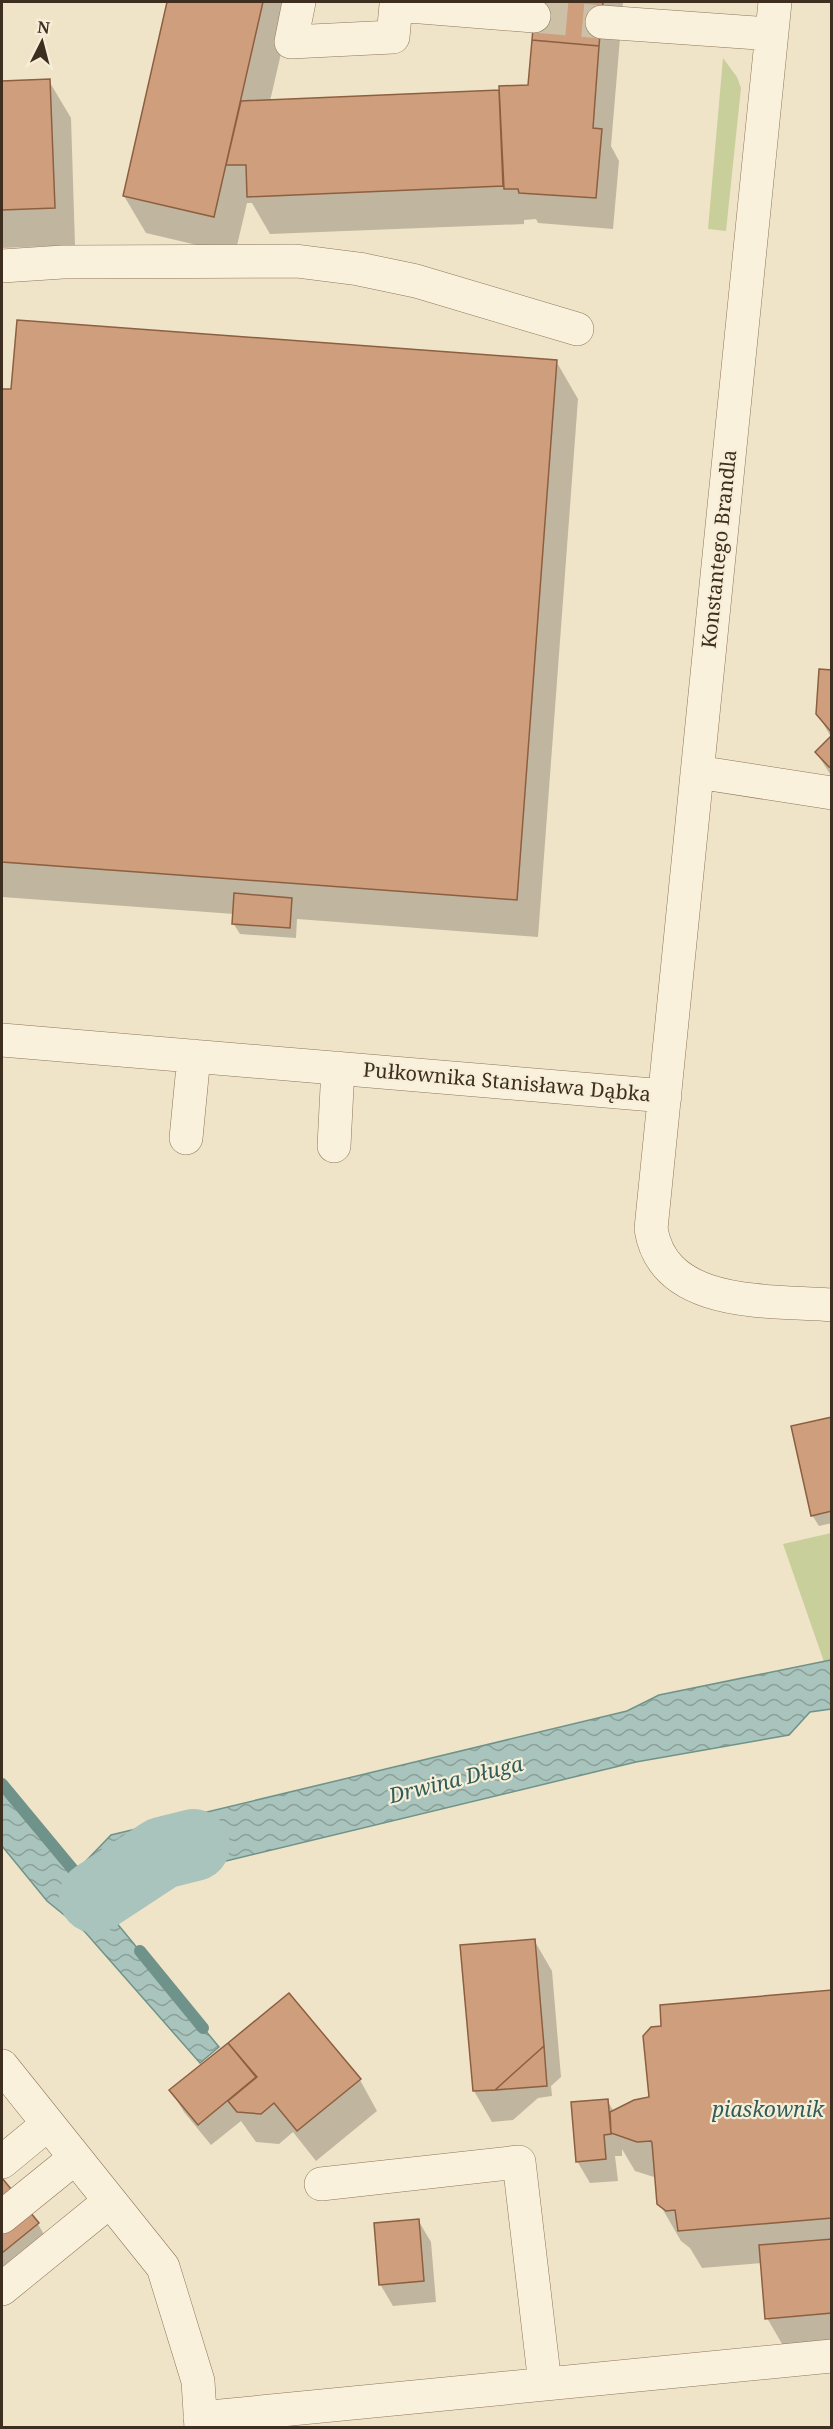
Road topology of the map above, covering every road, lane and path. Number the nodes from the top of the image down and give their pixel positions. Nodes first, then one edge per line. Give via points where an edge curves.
1 (299, 2) edge
2 (775, 2) edge
3 (396, 3) edge
4 (534, 16) tunnel mouth
5 (602, 22) tunnel mouth
6 (772, 33) junction
7 (2, 267) edge
8 (577, 328) dead end
9 (697, 772) junction
10 (831, 793) edge
11 (2, 1040) edge
12 (194, 1056) junction
13 (338, 1068) junction
14 (665, 1096) junction
15 (186, 1138) dead end
16 (334, 1146) dead end
17 (831, 1305) edge
18 (2, 2066) edge
19 (12, 2100) edge
20 (48, 2124) junction
21 (75, 2158) junction
22 (2, 2162) edge
23 (321, 2184) dead end
24 (110, 2201) junction
25 (2, 2217) edge
26 (2, 2289) edge
27 (831, 2356) edge
28 (545, 2384) junction
29 (200, 2422) edge

1 - 3 street via 291,42 393,37
2 - 6 street, Konstantego Brandla
3 - 4 street
5 - 6 street
6 - 9 street, Konstantego Brandla
7 - 8 street via 63,262 296,261 416,281
9 - 10 street
9 - 14 street, Konstantego Brandla
11 - 12 street, Pułkownika Stanisława Dąbka
12 - 13 street, Pułkownika Stanisława Dąbka
12 - 15 street
13 - 14 street, Pułkownika Stanisława Dąbka
13 - 16 street
14 - 17 street, Pułkownika Stanisława Dąbka via 651,1228 660,1259 682,1279 710,1293
18 - 19 street
19 - 20 street
20 - 21 street
20 - 22 street
21 - 24 street
21 - 25 street
23 - 28 street via 519,2162
24 - 26 street
24 - 29 street via 163,2267 198,2381
27 - 28 street
28 - 29 street

